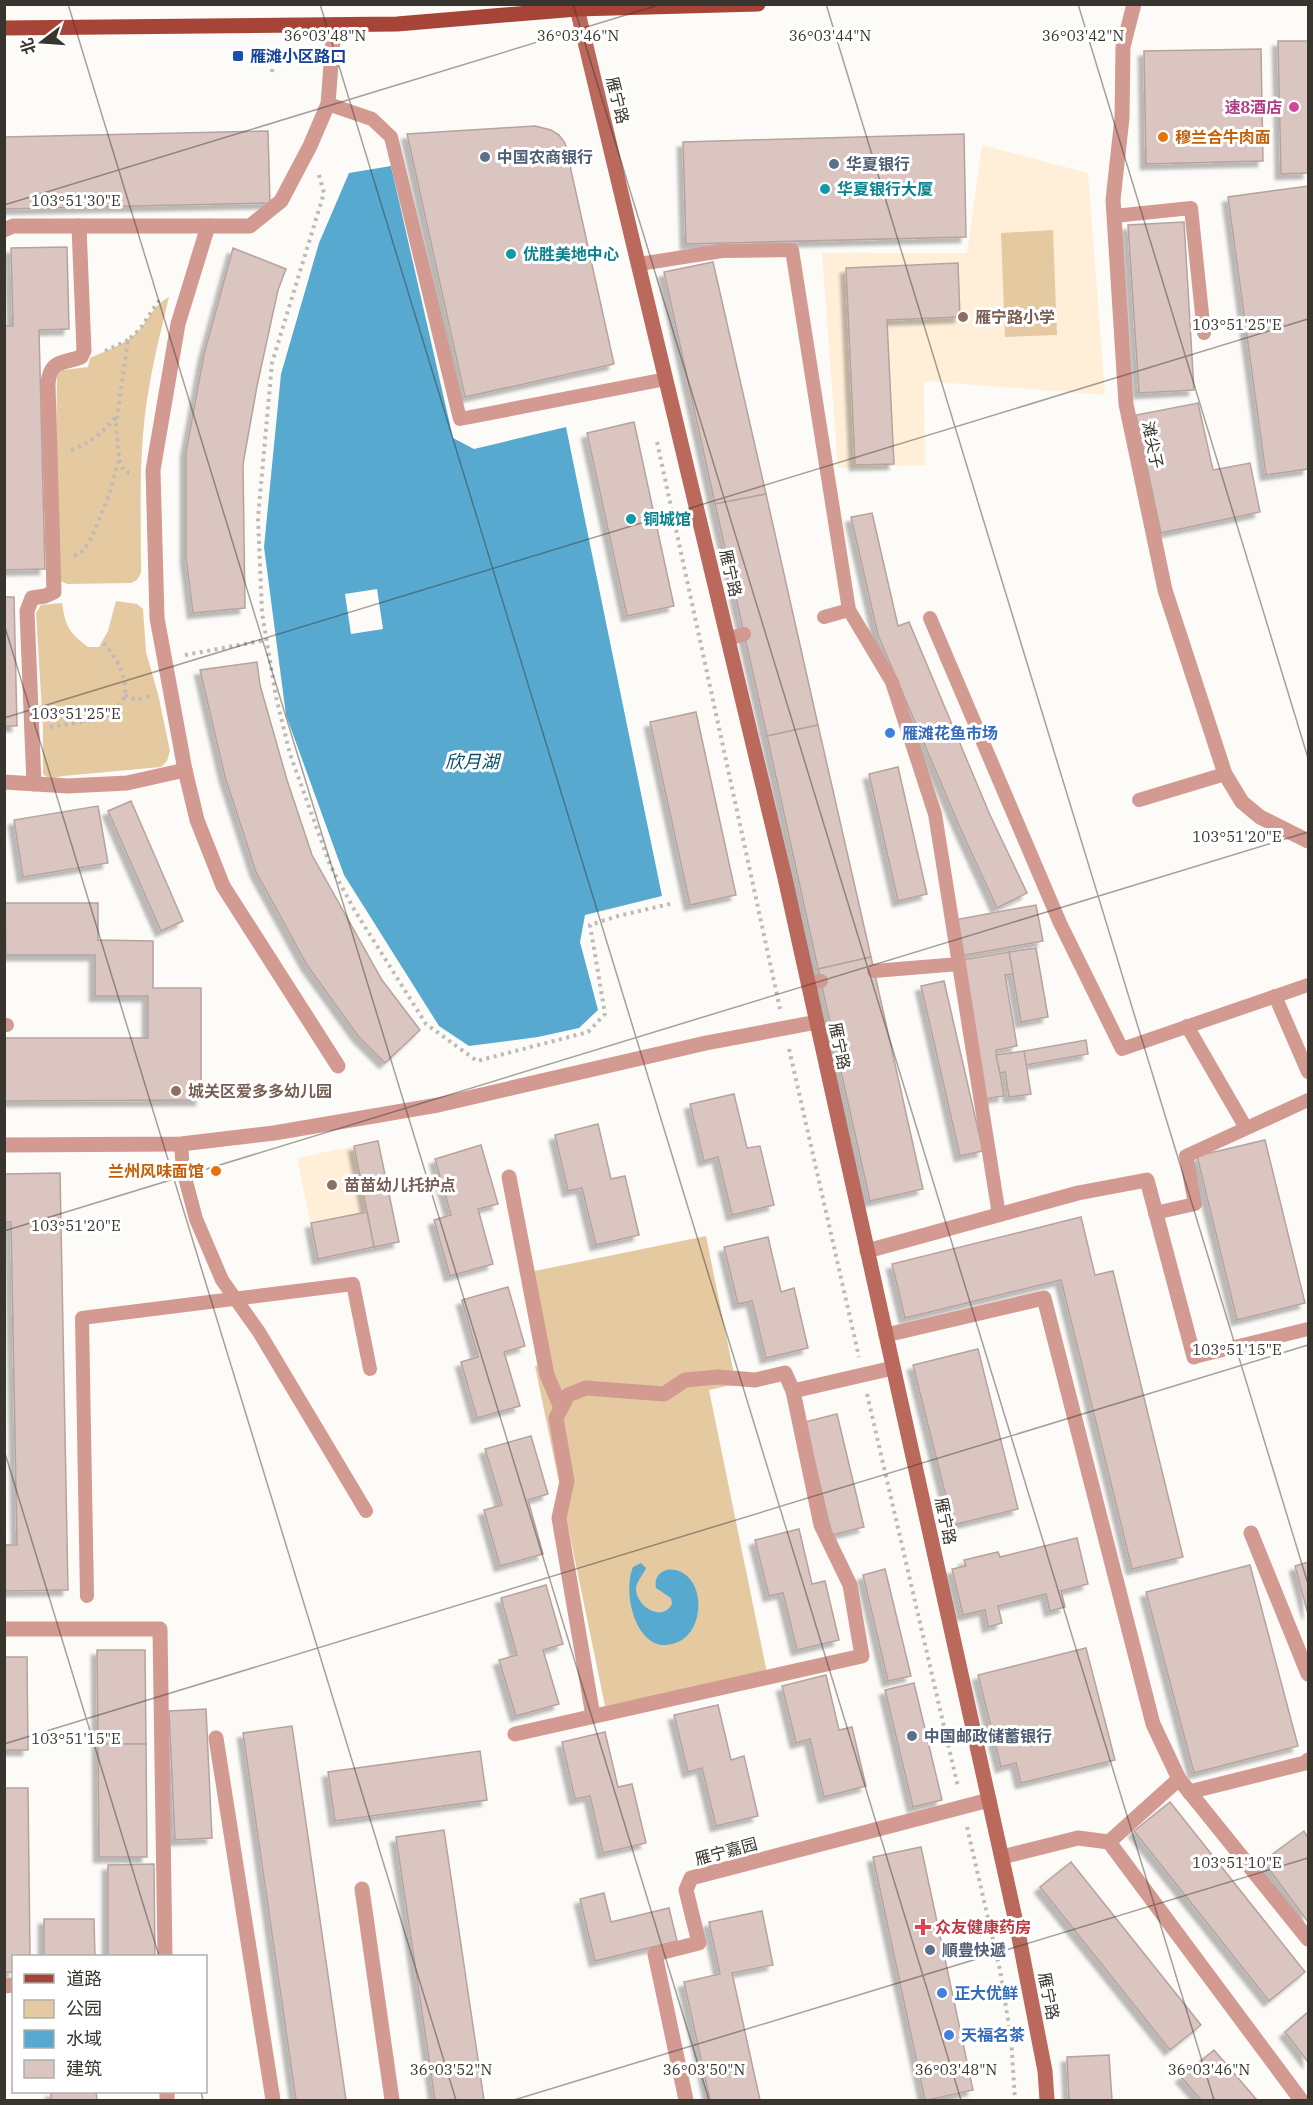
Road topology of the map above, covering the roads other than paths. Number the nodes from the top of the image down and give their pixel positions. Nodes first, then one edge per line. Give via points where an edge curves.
1 (758, 4) edge
2 (1134, 4) edge
3 (576, 7) edge
4 (334, 25) junction
5 (4, 28) edge
6 (328, 104) junction
7 (1114, 216) junction
8 (79, 226) junction
9 (208, 226) junction
10 (4, 230) edge
11 (639, 264) junction
12 (1204, 333) dead end
13 (666, 379) junction
14 (849, 610) junction
15 (824, 617) dead end
16 (930, 618) dead end
17 (744, 634) dead end
18 (728, 639) junction
19 (185, 770) junction
20 (1225, 774) junction
21 (4, 782) edge
22 (34, 784) junction
23 (1139, 800) dead end
24 (1308, 841) edge
25 (959, 964) junction
26 (874, 971) dead end
27 (1308, 985) edge
28 (1275, 996) junction
29 (817, 1022) junction
30 (1187, 1026) junction
31 (338, 1066) dead end
32 (1308, 1072) edge
33 (1308, 1100) edge
34 (1246, 1128) junction
35 (181, 1144) junction
36 (4, 1145) edge
37 (509, 1177) dead end
38 (1155, 1213) junction
39 (999, 1215) junction
40 (867, 1251) junction
41 (235, 1299) junction
42 (1308, 1329) edge
43 (886, 1335) junction
44 (1194, 1357) joint
45 (893, 1368) junction
46 (370, 1369) dead end
47 (793, 1391) junction
48 (561, 1408) junction
49 (366, 1511) dead end
50 (1251, 1533) dead end
51 (87, 1596) dead end
52 (4, 1629) edge
53 (1308, 1674) edge
54 (593, 1716) junction
55 (515, 1734) dead end
56 (216, 1738) dead end
57 (1308, 1760) edge
58 (1179, 1779) junction
59 (1189, 1792) junction
60 (989, 1800) junction
61 (1109, 1842) junction
62 (1002, 1857) junction
63 (362, 1889) dead end
64 (1308, 1940) edge
65 (165, 1955) edge
66 (273, 2100) edge
67 (392, 2100) edge
68 (686, 2100) edge
69 (1047, 2100) edge
70 (1301, 2100) edge

1 - 3 main road
2 - 7 street, 滩尖子 via 1124,47
3 - 4 main road via 397,24
3 - 11 main road, 雁宁路
4 - 5 main road
4 - 6 street
6 - 9 street via 282,201 250,226
6 - 13 lane via 372,119 391,137 460,419
7 - 12 lane via 1191,208
7 - 20 street, 滩尖子 via 1126,404 1165,590
8 - 9 street
8 - 10 street via 13,226
8 - 22 street via 84,351 81,357 54,366 49,373 54,591 32,598 27,611
9 - 19 street via 178,324 153,470 156,618
11 - 13 main road, 雁宁路
11 - 14 lane via 722,251 792,250
13 - 18 main road, 雁宁路
14 - 15 lane
14 - 25 lane via 892,682 935,814
16 - 30 lane via 1060,923 1122,1049
17 - 18 lane
18 - 29 main road, 雁宁路 via 815,983
19 - 22 street via 127,783
19 - 31 street via 197,820 223,886
20 - 23 lane
20 - 24 street, 滩尖子 via 1242,802 1260,817
21 - 22 street
25 - 26 lane
25 - 39 lane
27 - 28 lane
28 - 30 lane
28 - 32 lane
29 - 35 street via 706,1043 438,1105
29 - 40 main road, 雁宁路
30 - 34 lane
33 - 34 lane
34 - 38 lane via 1186,1156 1195,1204
35 - 36 street
35 - 41 lane via 183,1170 196,1219 222,1280
37 - 48 street via 547,1375
38 - 39 street via 1147,1180 1078,1193
38 - 44 street
39 - 40 street
40 - 43 main road, 雁宁路
41 - 46 lane via 353,1284
41 - 49 lane via 259,1332
41 - 51 lane via 82,1318
42 - 44 lane
43 - 45 main road, 雁宁路
43 - 58 street via 1044,1298 1153,1724
45 - 47 street
45 - 60 main road, 雁宁路
47 - 48 street via 785,1373 755,1380 718,1377 685,1380 664,1394 586,1388 568,1395
47 - 54 street via 821,1525 850,1585 862,1656
48 - 54 street via 556,1419 567,1481 559,1518
50 - 53 street
52 - 65 street via 160,1629
54 - 55 street
56 - 66 street
57 - 59 street
58 - 59 street
58 - 61 street
59 - 64 street
60 - 62 main road, 雁宁路
60 - 68 street, 雁宁嘉园 via 691,1878 686,1890 699,1943 655,1954
61 - 62 street via 1078,1838
61 - 70 street
62 - 69 main road, 雁宁路 via 1045,2071
63 - 67 street

